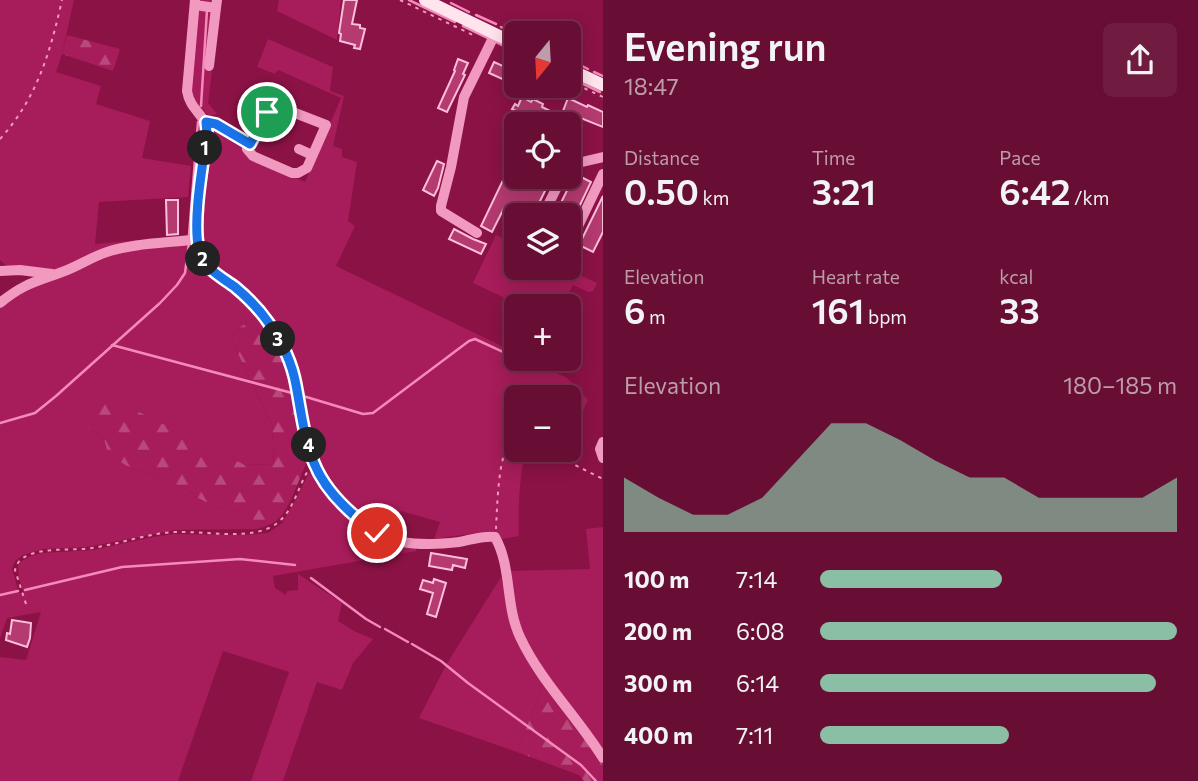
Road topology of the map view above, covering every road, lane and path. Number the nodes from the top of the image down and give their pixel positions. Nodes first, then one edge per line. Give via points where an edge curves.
1 (62, 0) edge
2 (400, 0) edge
3 (425, 0) edge
4 (195, 3) edge
5 (217, 4) edge
6 (492, 38) junction
7 (504, 41) edge
8 (209, 66) dead end
9 (581, 75) edge
10 (603, 85) edge
11 (581, 87) edge
12 (603, 97) edge
13 (206, 122) junction
14 (0, 139) edge
15 (250, 144) junction
16 (299, 149) dead end
17 (313, 155) junction
18 (603, 156) edge
19 (581, 162) edge
20 (603, 174) edge
21 (581, 220) edge
22 (477, 233) dead end
23 (198, 239) junction
24 (0, 271) edge
25 (53, 275) junction
26 (0, 303) edge
27 (603, 442) edge
28 (603, 458) edge
29 (504, 461) edge
30 (569, 462) edge
31 (314, 463) junction
32 (603, 479) edge
33 (495, 537) junction
34 (26, 604) dead end
35 (603, 758) edge

1 - 14 path via 39,79
2 - 6 path
3 - 6 main road
4 - 5 street
4 - 13 street via 187,90 192,107
5 - 8 street
6 - 7 main road
6 - 22 street via 464,97 441,206 441,211
9 - 10 main road
11 - 12 path
13 - 15 street
13 - 23 street
15 - 17 street via 247,149 253,156 292,173 307,168
15 - 17 street via 267,112 277,106 326,125
16 - 17 street
18 - 19 street
20 - 21 street
23 - 25 street via 120,248
23 - 31 street via 206,265 243,295 276,335 292,370
24 - 25 street
25 - 26 street via 16,290
27 - 28 street
29 - 33 path
30 - 32 path
31 - 33 street via 350,512 388,538 436,543
31 - 34 path via 283,518 264,530 174,532 90,548 38,552 20,559 15,570
33 - 35 street via 502,548 518,634 549,687

